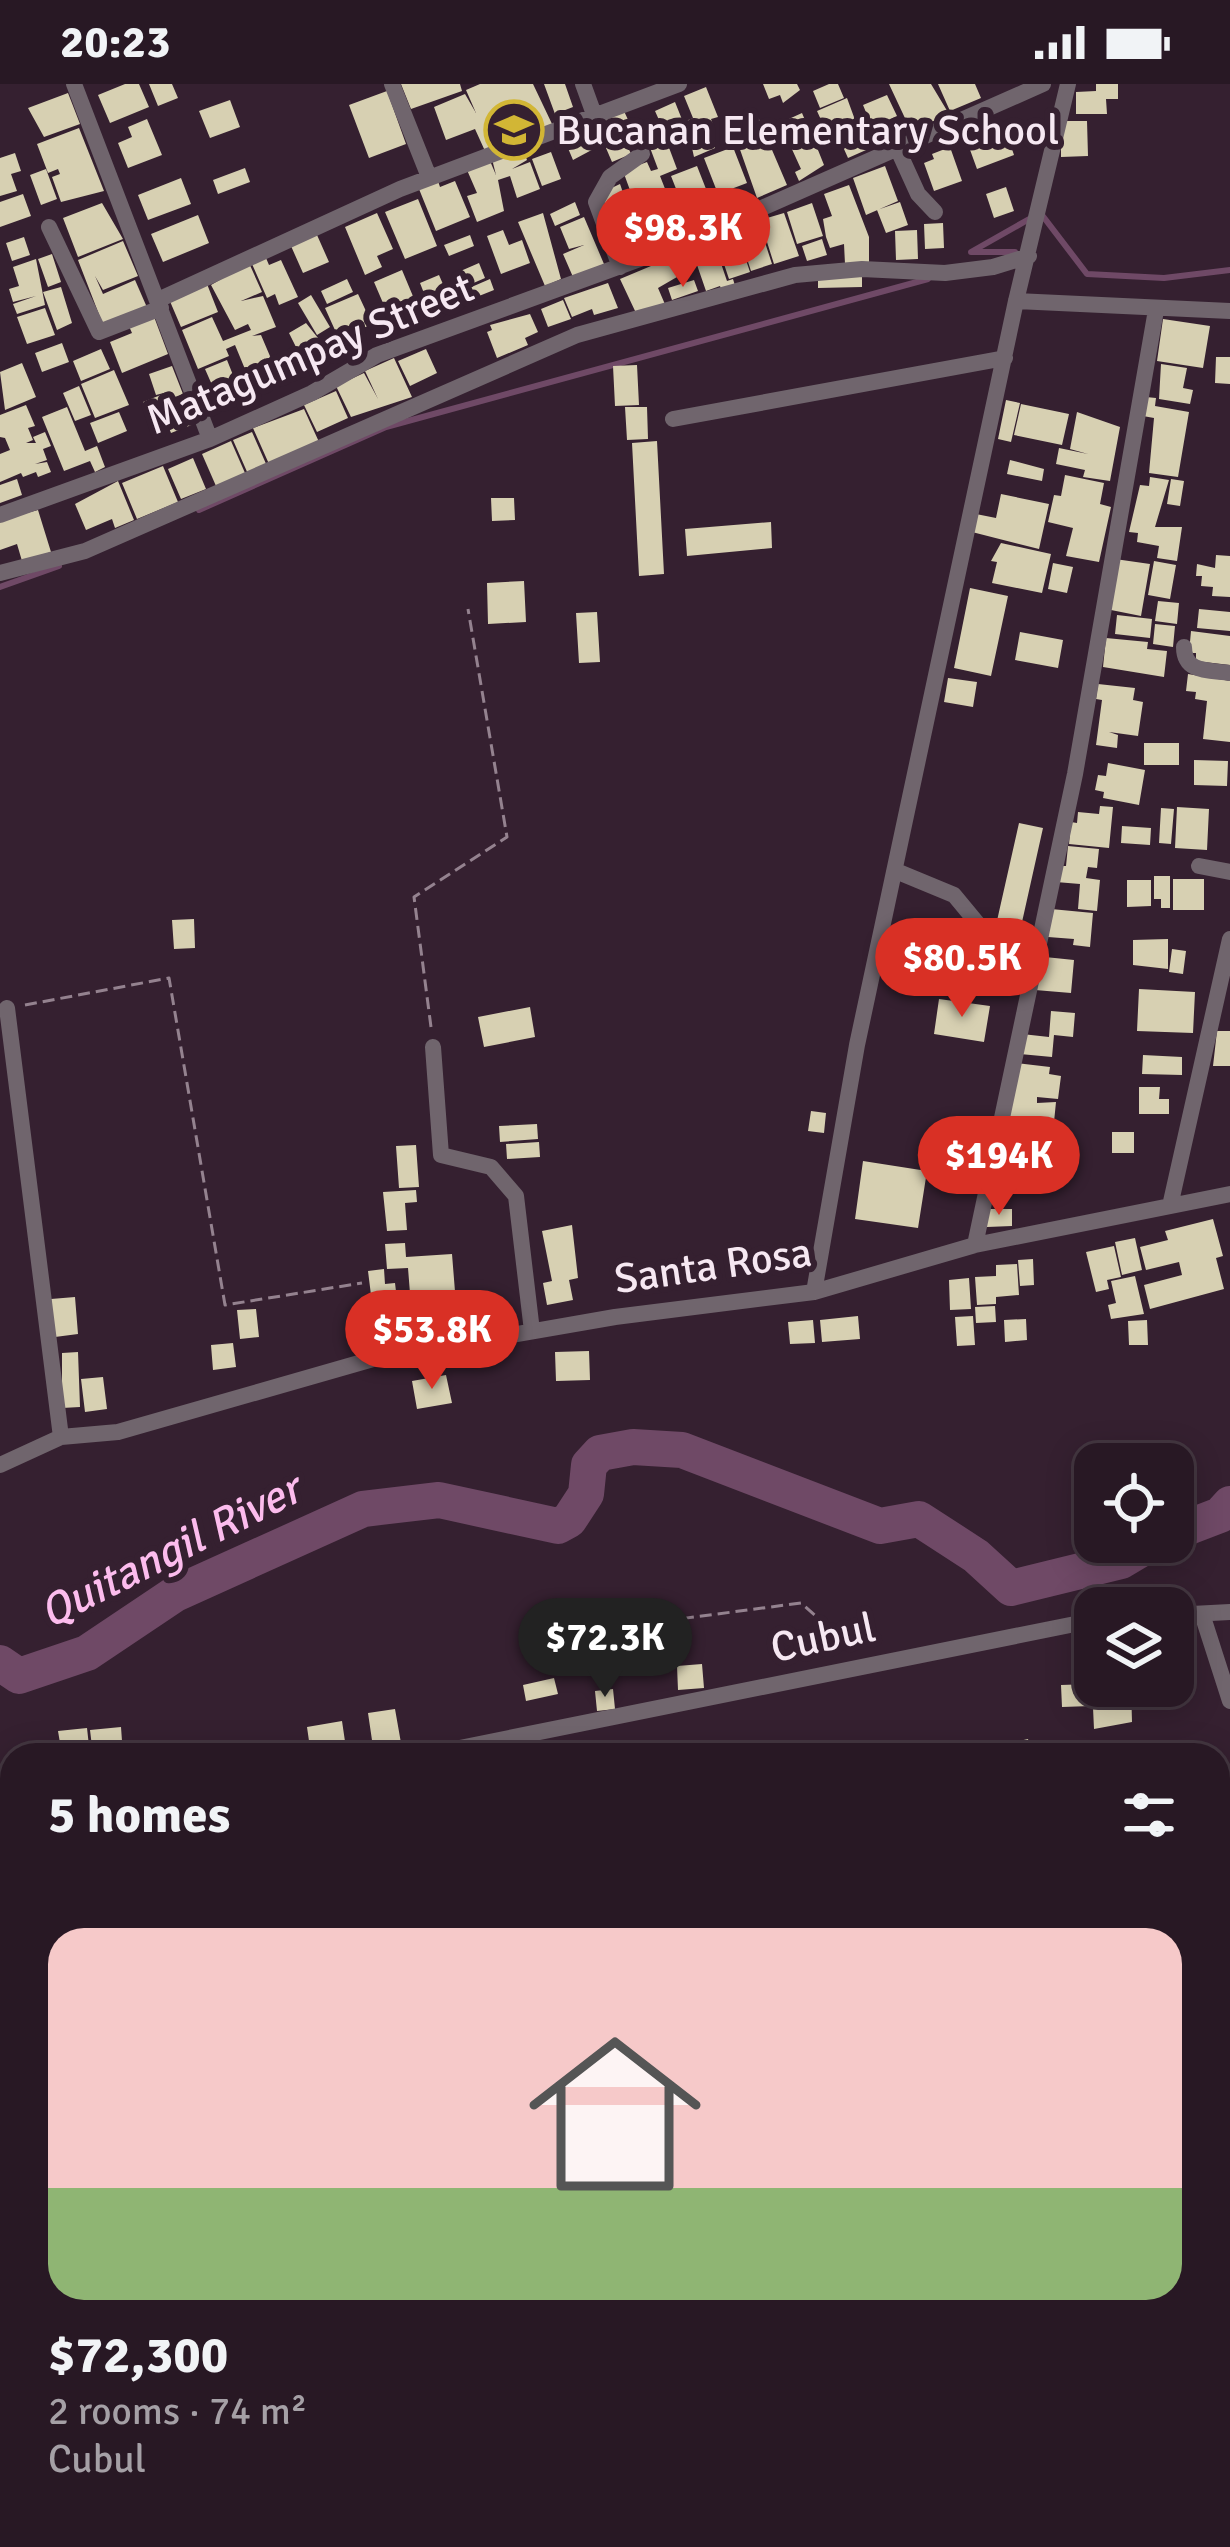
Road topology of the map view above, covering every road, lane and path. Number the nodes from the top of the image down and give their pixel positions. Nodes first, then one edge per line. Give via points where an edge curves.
1 (74, 84) edge
2 (392, 84) edge
3 (583, 84) edge
4 (679, 84) edge
5 (1043, 84) edge
6 (1068, 84) edge
7 (596, 117) junction
8 (898, 150) junction
9 (642, 154) dead end
10 (429, 177) junction
11 (934, 212) dead end
12 (49, 227) dead end
13 (1029, 256) junction
14 (620, 267) junction
15 (1016, 302) junction
16 (160, 304) junction
17 (1156, 310) junction
18 (1230, 311) edge
19 (1005, 358) junction
20 (673, 419) dead end
21 (210, 439) junction
22 (0, 513) edge
23 (0, 573) edge
24 (468, 609) dead end
25 (1184, 647) dead end
26 (1230, 673) edge
27 (1199, 866) dead end
28 (896, 871) junction
29 (1230, 872) edge
30 (978, 924) dead end
31 (1230, 939) edge
32 (7, 1008) joint
33 (433, 1047) joint
34 (1230, 1194) edge
35 (1170, 1206) junction
36 (975, 1245) junction
37 (362, 1282) dead end
38 (814, 1292) junction
39 (532, 1331) junction
40 (61, 1437) junction
41 (0, 1465) edge
42 (1230, 1612) edge
43 (1194, 1614) edge
44 (1202, 1614) junction
45 (1074, 1624) edge
46 (557, 1635) dead end
47 (832, 1672) junction
48 (1230, 1701) edge
49 (495, 1738) junction
50 (474, 1743) edge
51 (498, 1743) edge

1 - 16 street
2 - 10 street
3 - 7 street
4 - 7 street
5 - 8 street, Matagumpay Street
6 - 13 street
7 - 10 street
8 - 11 street
8 - 14 street, Matagumpay Street
9 - 14 street via 610,177 596,202
10 - 16 street
12 - 16 street via 99,332
13 - 15 street
13 - 23 street via 945,273 795,275 577,335 85,551
14 - 21 street, Matagumpay Street via 377,355
15 - 17 street
15 - 19 street
16 - 21 street
17 - 18 street
17 - 36 street via 1076,774
19 - 20 street
19 - 28 street
21 - 22 street, Matagumpay Street
24 - 33 path via 507,837 413,897
25 - 26 street via 1191,666
27 - 29 street
28 - 30 street via 954,895
28 - 38 street
31 - 35 street
32 - 37 path via 169,978 225,1305
32 - 40 street
33 - 39 street via 441,1156 491,1167 516,1196
34 - 35 street, Santa Rosa
35 - 36 street, Santa Rosa
36 - 38 street, Santa Rosa
38 - 39 street, Santa Rosa
39 - 40 street, Santa Rosa via 373,1359 118,1432
40 - 41 street, Santa Rosa
42 - 44 street
43 - 44 street
44 - 48 street
45 - 47 street, Cubul
46 - 47 path via 801,1604 825,1624
47 - 49 street, Cubul
49 - 50 street, Cubul
49 - 51 street

